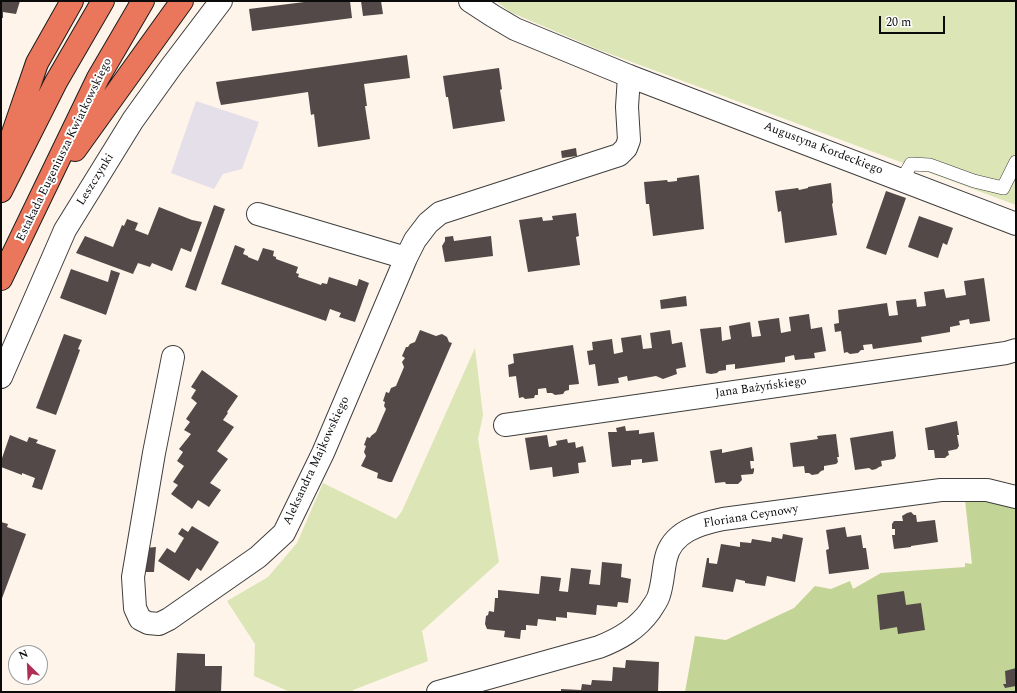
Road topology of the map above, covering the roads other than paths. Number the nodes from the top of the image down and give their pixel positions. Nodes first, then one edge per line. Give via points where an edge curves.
1 (72, 1) edge
2 (103, 1) edge
3 (143, 1) edge
4 (182, 1) edge
5 (221, 1) edge
6 (470, 1) edge
7 (629, 76) junction
8 (1016, 162) edge
9 (1, 169) edge
10 (902, 180) junction
11 (1, 192) edge
12 (42, 197) junction
13 (258, 214) dead end
14 (1016, 224) edge
15 (406, 258) junction
16 (1, 279) edge
17 (1016, 350) edge
18 (173, 357) dead end
19 (1, 377) edge
20 (505, 424) dead end
21 (1016, 497) edge
22 (438, 692) edge

1 - 9 highway via 37,64
2 - 11 highway via 56,82
3 - 12 highway, Estakada Eugeniusza Kwiatkowskiego via 98,78
4 - 12 highway
5 - 19 street, Leszczynki via 133,120 65,230
6 - 7 street, Augustyna Kordeckiego via 515,28
7 - 10 street, Augustyna Kordeckiego
7 - 15 street via 629,140 619,155 440,213 428,223 415,240
8 - 10 lane via 1003,188 974,181 930,165 911,164
10 - 14 street, Augustyna Kordeckiego
12 - 16 highway, Estakada Eugeniusza Kwiatkowskiego
13 - 15 street
15 - 18 street, Aleksandra Majkowskiego via 323,453 284,533 258,558 159,624 140,619 135,608 133,577
17 - 20 street, Jana Bażyńskiego
21 - 22 street, Floriana Ceynowy via 987,490 941,490 723,519 703,524 676,539 666,557 659,596 642,621 630,632 599,647

